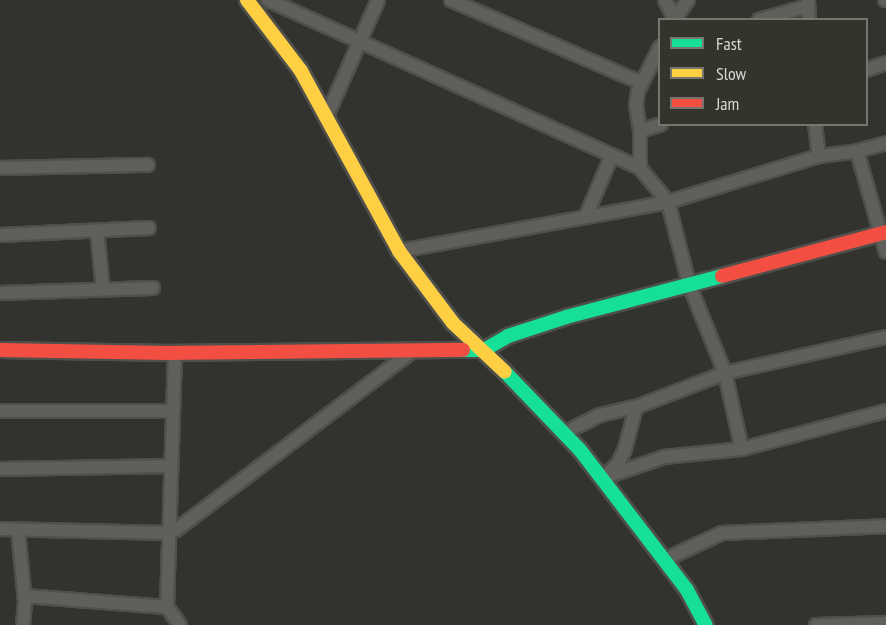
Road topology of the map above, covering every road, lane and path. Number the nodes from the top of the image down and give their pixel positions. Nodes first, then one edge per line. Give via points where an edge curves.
1 (378, 0) edge
2 (451, 0) edge
3 (665, 0) edge
4 (688, 0) edge
5 (258, 1) edge
6 (808, 3) edge
7 (674, 18) edge
8 (676, 18) edge
9 (765, 18) edge
10 (360, 41) junction
11 (658, 51) edge
12 (886, 63) edge
13 (868, 70) edge
14 (642, 83) junction
15 (326, 118) junction
16 (658, 125) edge
17 (814, 126) edge
18 (640, 131) junction
19 (886, 143) edge
20 (857, 151) junction
21 (612, 155) junction
22 (819, 156) junction
23 (148, 165) dead end
24 (0, 168) edge
25 (640, 168) junction
26 (668, 202) junction
27 (586, 216) junction
28 (149, 228) dead end
29 (97, 231) junction
30 (883, 233) edge
31 (0, 235) edge
32 (399, 251) junction
33 (886, 252) edge
34 (689, 284) junction
35 (153, 288) dead end
36 (103, 289) junction
37 (0, 293) edge
38 (886, 337) edge
39 (0, 350) edge
40 (414, 350) junction
41 (484, 350) junction
42 (175, 352) junction
43 (725, 373) junction
44 (636, 406) junction
45 (0, 411) edge
46 (173, 411) junction
47 (886, 411) edge
48 (564, 433) junction
49 (742, 449) junction
50 (171, 466) junction
51 (0, 469) edge
52 (603, 478) junction
53 (886, 526) edge
54 (0, 529) edge
55 (18, 530) junction
56 (169, 532) junction
57 (664, 560) junction
58 (24, 596) junction
59 (167, 607) junction
60 (886, 623) edge
61 (23, 625) edge
62 (180, 625) edge
63 (706, 625) edge
64 (816, 625) edge

1 - 10 street
2 - 14 street
3 - 7 street
4 - 8 street
5 - 10 street
5 - 15 street
6 - 9 street
10 - 15 street
10 - 21 street
11 - 14 street
12 - 13 street
14 - 18 street via 636,105
15 - 32 street
16 - 18 street
17 - 22 street
18 - 25 street
19 - 20 street
20 - 22 street
20 - 30 street
21 - 25 street
21 - 27 street
22 - 26 street
23 - 24 street
25 - 26 street
26 - 27 street
26 - 34 street
27 - 32 street
28 - 29 street
29 - 31 street
29 - 36 street
30 - 33 street
30 - 34 street
32 - 41 street via 453,323
34 - 41 street via 566,317 508,336
34 - 43 street
35 - 36 street
36 - 37 street
38 - 43 street
39 - 42 street
40 - 41 street
40 - 42 street
40 - 56 street via 176,531
41 - 48 street
42 - 46 street
43 - 44 street
43 - 49 street
44 - 48 street via 600,415
44 - 52 street via 618,464
45 - 46 street
46 - 50 street
47 - 49 street
48 - 52 street
49 - 52 street via 664,457
50 - 51 street
50 - 56 street
52 - 57 street
53 - 57 street via 722,534
54 - 55 street
55 - 56 street
55 - 58 street
56 - 59 street
57 - 63 street via 687,590
58 - 59 street
58 - 61 street
59 - 62 street
60 - 64 street

